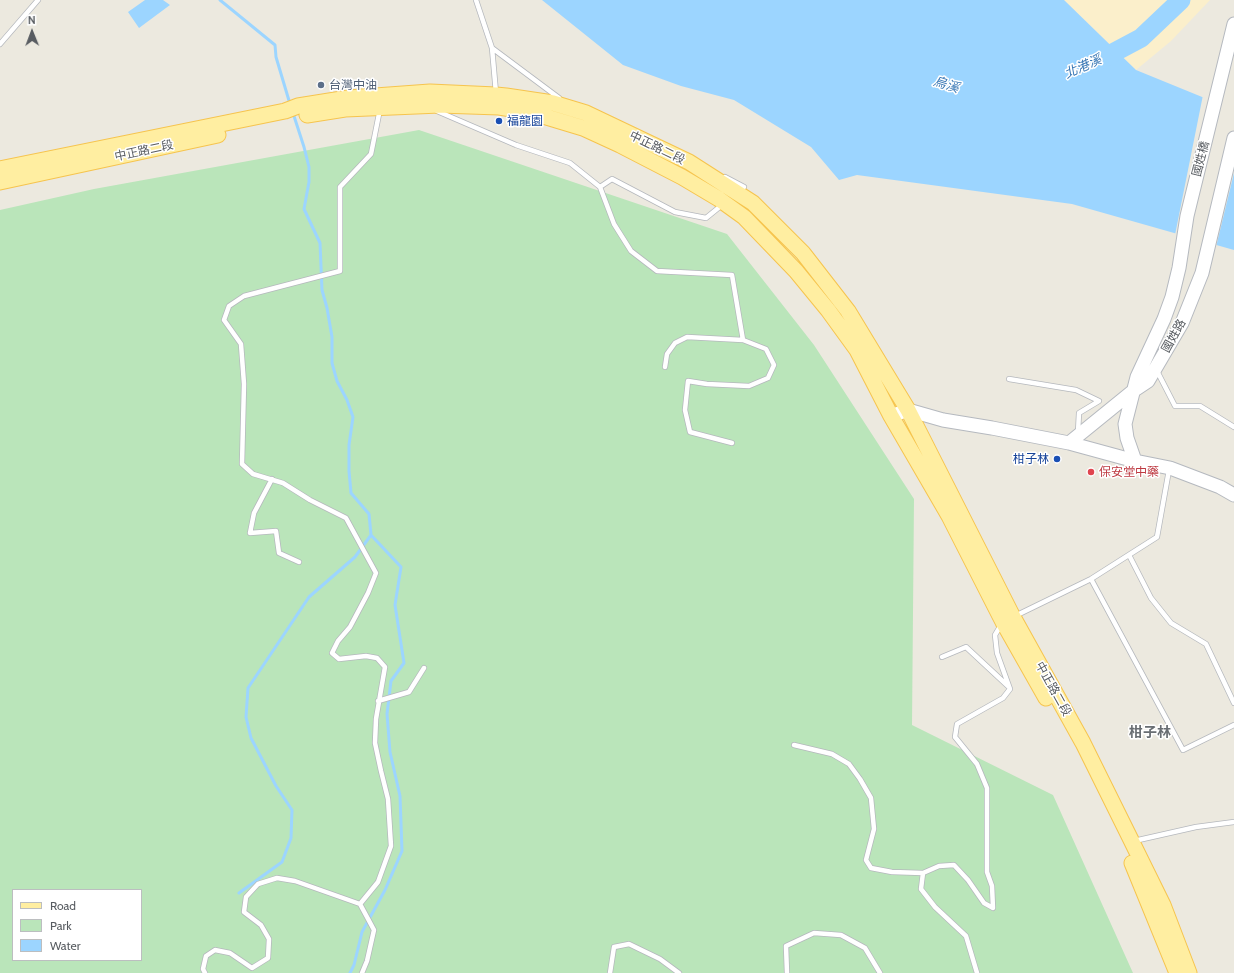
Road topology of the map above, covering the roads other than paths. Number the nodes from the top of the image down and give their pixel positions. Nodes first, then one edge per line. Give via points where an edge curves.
1 (38, 0) edge
2 (476, 0) edge
3 (1234, 24) edge
4 (0, 44) edge
5 (492, 48) junction
6 (496, 95) junction
7 (563, 100) dead end
8 (571, 103) dead end
9 (424, 105) junction
10 (380, 108) junction
11 (293, 113) junction
12 (629, 128) dead end
13 (643, 134) dead end
14 (1234, 138) edge
15 (0, 169) edge
16 (710, 169) dead end
17 (717, 173) dead end
18 (0, 182) edge
19 (600, 187) junction
20 (736, 193) junction
21 (724, 203) junction
22 (1179, 268) joint
23 (743, 340) junction
24 (665, 366) dead end
25 (1156, 368) junction
26 (1009, 379) dead end
27 (1133, 391) junction
28 (908, 410) junction
29 (891, 416) junction
30 (1234, 427) edge
31 (1073, 439) junction
32 (732, 443) dead end
33 (1135, 461) junction
34 (1170, 468) junction
35 (272, 479) junction
36 (1234, 495) edge
37 (1129, 555) junction
38 (299, 562) dead end
39 (1091, 579) junction
40 (1008, 620) junction
41 (942, 657) dead end
42 (424, 668) dead end
43 (1010, 689) junction
44 (380, 701) junction
45 (1234, 703) edge
46 (1234, 725) edge
47 (794, 745) dead end
48 (1234, 822) edge
49 (1132, 842) junction
50 (923, 873) junction
51 (360, 904) junction
52 (204, 973) edge
53 (362, 973) edge
54 (610, 973) edge
55 (679, 973) edge
56 (787, 973) edge
57 (880, 973) edge
58 (977, 973) edge
59 (1177, 973) edge
60 (1189, 973) edge

1 - 4 lane
2 - 5 lane
3 - 22 main road, 國姓橋 via 1187,216
5 - 6 lane
5 - 7 lane
6 - 11 main road, 中正路二段 via 430,92 348,98
6 - 20 main road, 中正路二段 via 553,103 586,113 688,162
8 - 12 lane
9 - 10 main road, 中正路二段
9 - 19 lane via 516,145 570,163
9 - 21 main road, 中正路二段 via 499,107 554,118 583,128 682,176
10 - 11 main road, 中正路二段
10 - 35 lane via 371,154 340,187 340,271 244,296 229,306 224,320 241,344 244,384 242,464 253,474
11 - 15 main road, 中正路二段
11 - 18 main road, 中正路二段
13 - 16 lane
14 - 25 main road, 國姓路 via 1202,273 1182,323
17 - 20 lane via 744,187
19 - 21 lane via 612,179 675,212 706,218
19 - 23 lane via 614,224 631,251 657,271 732,276
20 - 28 main road, 中正路二段 via 753,203 807,259 848,311
21 - 29 main road, 中正路二段 via 744,217 796,271 828,310 857,350
22 - 27 main road, 國姓路 via 1164,319
23 - 24 lane via 686,337 674,344 667,354
23 - 32 lane via 766,349 774,365 768,378 749,386 688,381 685,410 690,432
25 - 27 main road, 國姓路 via 1148,381
25 - 30 lane via 1175,406 1200,406
26 - 31 lane via 1076,390 1099,401 1079,414
27 - 31 main road, 國姓路
27 - 33 main road, 國姓路 via 1125,424
28 - 29 main road
28 - 31 main road via 943,420
28 - 40 main road, 中正路二段
29 - 40 main road, 中正路二段
31 - 33 main road
33 - 34 main road
34 - 36 main road
34 - 37 lane via 1157,537
35 - 38 lane via 254,513 250,533 276,531 279,553
35 - 44 lane via 346,518 376,573 350,627 332,653 339,660 366,656 377,658 385,667
37 - 39 lane
37 - 45 lane via 1150,598 1171,623 1206,644
39 - 40 lane
39 - 46 lane via 1183,750
40 - 43 lane via 995,635 997,653
40 - 49 main road, 中正路二段 via 1083,743
40 - 59 main road, 中正路二段 via 1078,752 1134,866
41 - 43 lane via 966,647
42 - 44 lane via 409,692
43 - 50 lane via 1003,698 957,724 955,737 977,764 987,788 987,872 992,886 993,908 984,903 954,865 939,866
44 - 51 lane via 375,743 388,799 391,846 378,882
47 - 50 lane via 832,754 849,764 860,779 871,798 874,829 866,860 871,868
48 - 49 lane via 1196,827
49 - 60 main road, 中正路二段 via 1163,905
50 - 58 lane via 921,889 966,936
51 - 52 lane via 295,881 277,878 258,884 246,897 244,912 261,925 269,939 268,958 252,968 230,953 215,950 206,956
51 - 53 lane via 374,930
54 - 55 lane via 614,947 629,944 660,959
56 - 57 lane via 786,946 814,933 842,935 865,948

